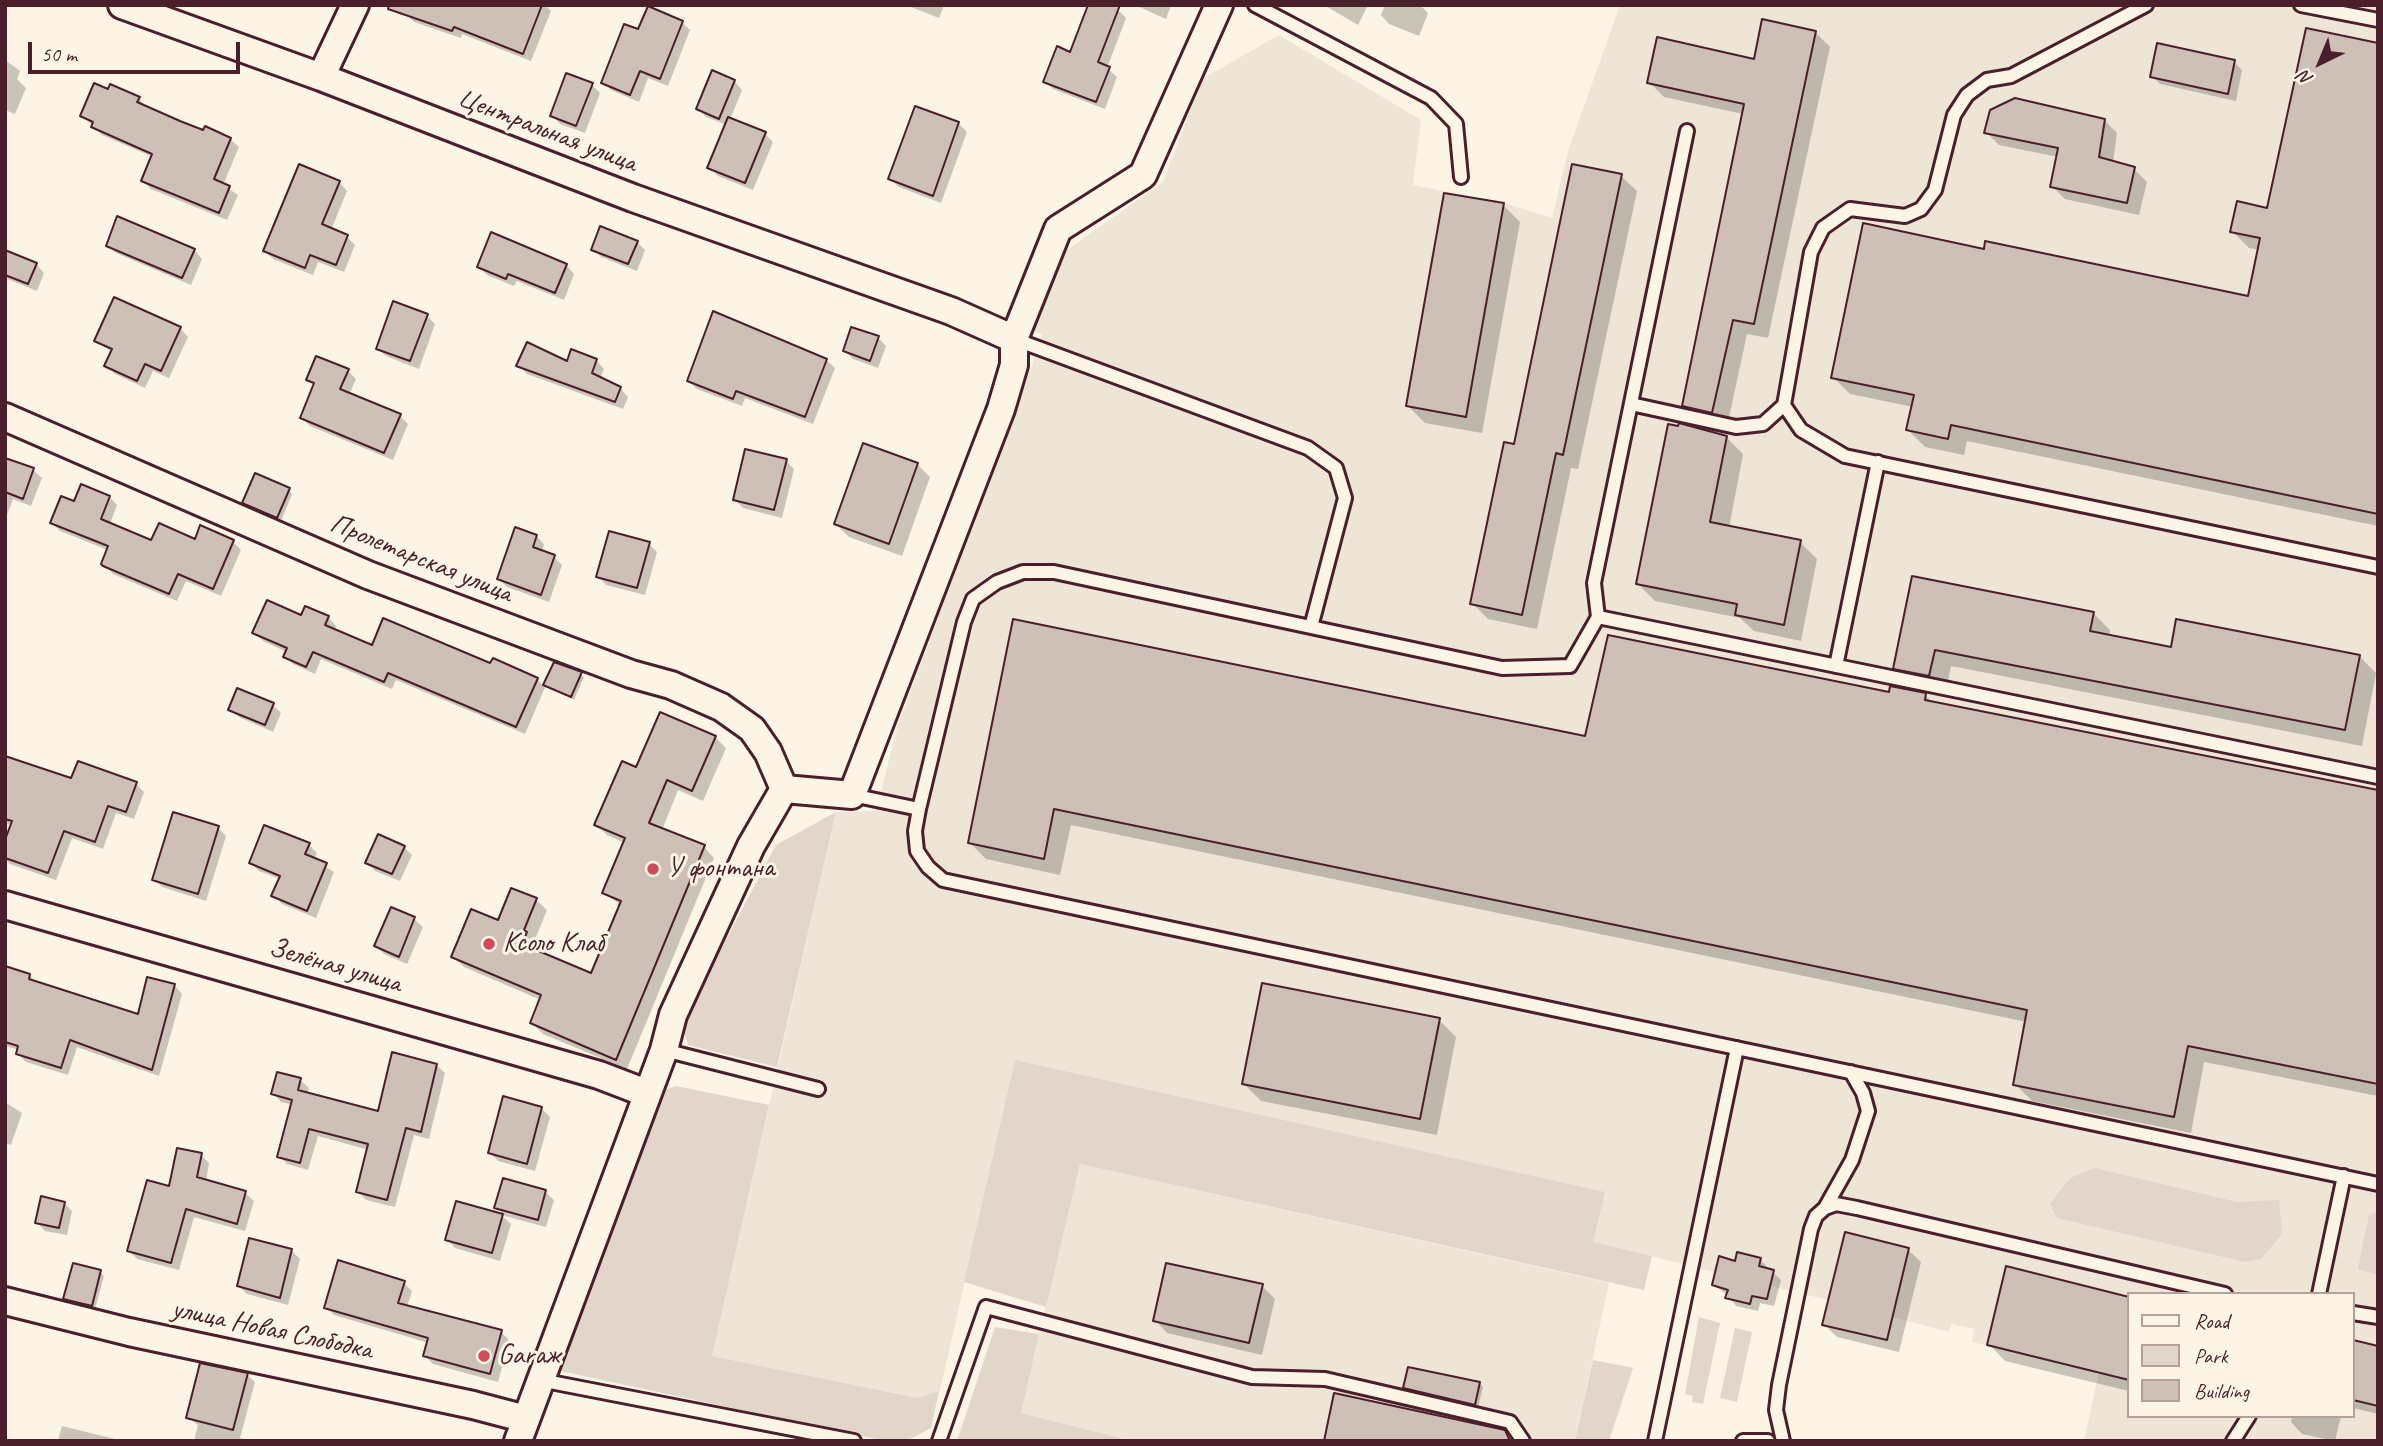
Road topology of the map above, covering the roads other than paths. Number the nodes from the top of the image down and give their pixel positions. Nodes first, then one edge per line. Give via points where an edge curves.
1 (122, 5) edge
2 (355, 5) edge
3 (1219, 5) edge
4 (1255, 5) edge
5 (2146, 5) edge
6 (2301, 5) edge
7 (2378, 20) edge
8 (321, 77) junction
9 (1688, 131) dead end
10 (1461, 177) dead end
11 (1014, 339) junction
12 (1631, 404) junction
13 (1784, 405) junction
14 (5, 417) edge
15 (1878, 462) junction
16 (2378, 567) edge
17 (1598, 617) junction
18 (1311, 627) junction
19 (1836, 666) junction
20 (2378, 778) edge
21 (785, 789) junction
22 (852, 795) junction
23 (919, 809) junction
24 (5, 905) edge
25 (1737, 1048) junction
26 (664, 1050) junction
27 (1851, 1072) junction
28 (818, 1089) dead end
29 (646, 1093) junction
30 (2344, 1177) junction
31 (2378, 1184) edge
32 (1825, 1208) junction
33 (2216, 1292) edge
34 (2319, 1292) edge
35 (5, 1301) edge
36 (2355, 1313) edge
37 (2378, 1317) edge
38 (540, 1380) junction
39 (2248, 1418) edge
40 (522, 1430) edge
41 (854, 1441) edge
42 (939, 1441) edge
43 (1522, 1441) edge
44 (1655, 1441) edge
45 (1743, 1441) edge
46 (1768, 1441) edge
47 (1783, 1441) edge
48 (2233, 1441) edge

1 - 8 street, Центральная улица
2 - 8 street
3 - 11 street via 1143,175 1058,229
4 - 10 lane via 1431,98 1456,124
5 - 13 lane via 2011,76 1987,80 1967,95 1954,115 1935,190 1921,209 1905,216 1850,209 1823,228 1811,252
6 - 7 lane
8 - 11 street, Центральная улица via 633,198 951,311
9 - 12 lane
11 - 18 lane via 1308,447 1336,468 1345,498
11 - 22 street via 1014,365 1002,408
12 - 13 lane via 1736,427 1763,424
12 - 17 lane via 1594,583
13 - 15 lane via 1801,430 1818,441 1845,456
14 - 21 street, Пролетарская улица via 368,575 721,707 752,729
15 - 16 lane
15 - 19 lane
17 - 18 lane via 1570,666 1516,668
17 - 19 lane
18 - 23 lane via 1054,572 1023,572 997,582 973,599 964,622
19 - 20 lane
21 - 22 street
21 - 26 street via 751,846 673,1016
22 - 23 lane
23 - 25 lane via 917,852 943,880
24 - 29 street, Зелёная улица via 598,1075
25 - 27 lane
25 - 44 lane
26 - 28 lane
26 - 29 street
27 - 30 lane
27 - 32 lane via 1868,1111 1852,1160
29 - 38 street
30 - 31 lane
30 - 34 lane
32 - 33 lane via 1857,1208
32 - 47 lane via 1811,1229 1779,1385 1776,1410
35 - 40 street, улица Новая Слободка via 460,1402
36 - 37 lane
38 - 40 street
38 - 41 lane
39 - 48 lane
42 - 43 lane via 986,1307 1252,1377 1325,1379 1510,1422
45 - 46 lane

